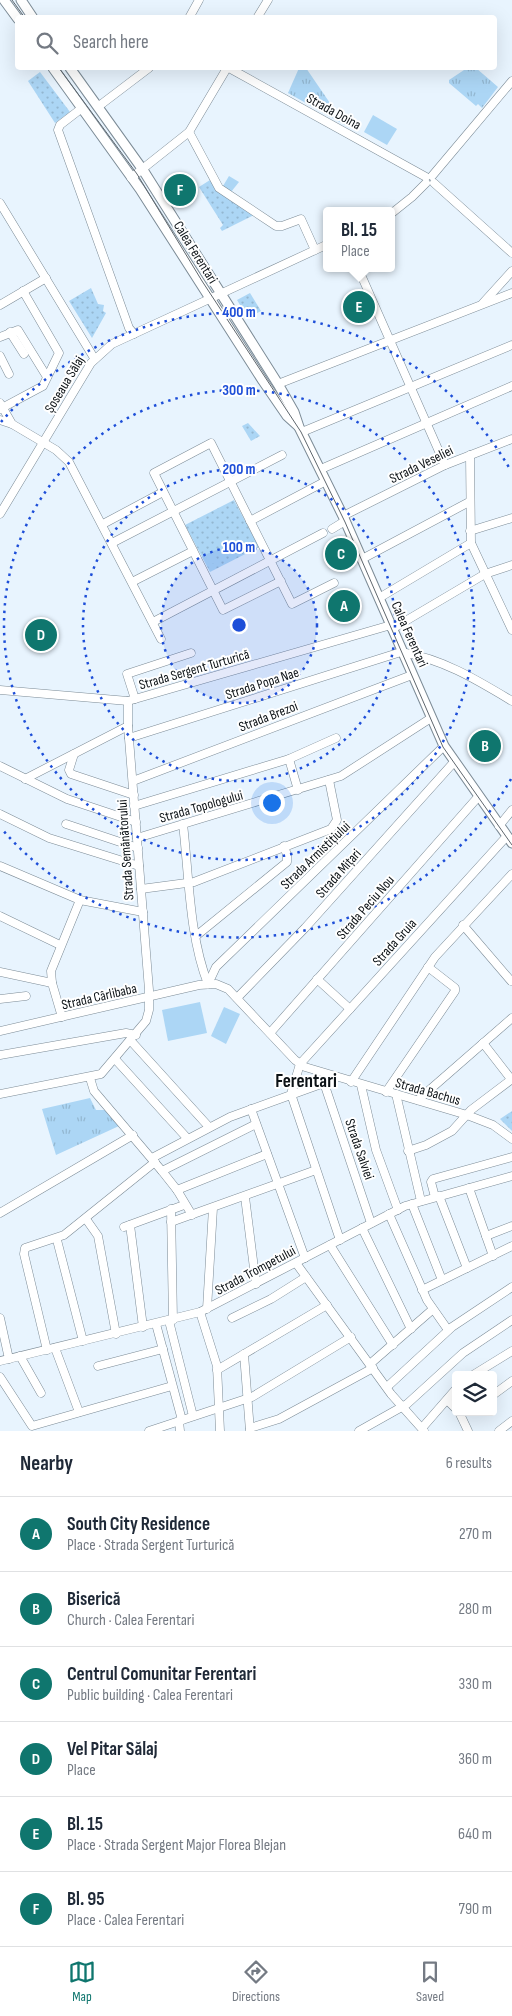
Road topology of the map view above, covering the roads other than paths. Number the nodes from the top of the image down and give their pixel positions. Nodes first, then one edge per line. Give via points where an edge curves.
1 (4, 0) edge
2 (21, 0) edge
3 (199, 0) edge
4 (268, 0) edge
5 (16, 15) edge
6 (31, 15) edge
7 (191, 15) edge
8 (259, 15) edge
9 (54, 70) edge
10 (71, 70) edge
11 (146, 70) edge
12 (227, 70) edge
13 (232, 70) edge
14 (512, 81) edge
15 (98, 106) junction
16 (82, 108) junction
17 (189, 132) junction
18 (143, 170) junction
19 (132, 178) junction
20 (430, 180) junction
21 (0, 203) edge
22 (395, 211) edge
23 (323, 246) edge
24 (315, 250) junction
25 (512, 252) edge
26 (512, 271) edge
27 (360, 272) edge
28 (46, 278) junction
29 (23, 292) junction
30 (512, 294) edge
31 (216, 297) junction
32 (1, 303) edge
33 (481, 305) junction
34 (10, 332) junction
35 (134, 334) junction
36 (0, 337) edge
37 (390, 340) junction
38 (512, 345) edge
39 (24, 354) dead end
40 (0, 356) edge
41 (94, 358) junction
42 (9, 374) dead end
43 (47, 377) junction
44 (278, 384) junction
45 (512, 386) edge
46 (410, 387) junction
47 (1, 406) edge
48 (0, 420) edge
49 (426, 423) junction
50 (12, 424) junction
51 (300, 429) junction
52 (512, 438) edge
53 (43, 442) junction
54 (282, 455) dead end
55 (470, 455) junction
56 (445, 465) junction
57 (321, 470) junction
58 (326, 481) junction
59 (230, 482) junction
60 (163, 492) junction
61 (469, 502) junction
62 (173, 512) junction
63 (0, 514) edge
64 (512, 518) edge
65 (344, 519) junction
66 (250, 521) junction
67 (103, 524) junction
68 (332, 529) dead end
69 (470, 531) junction
70 (323, 533) dead end
71 (471, 543) junction
72 (112, 544) junction
73 (193, 551) junction
74 (362, 559) junction
75 (270, 561) junction
76 (512, 565) edge
77 (485, 574) junction
78 (281, 581) junction
79 (132, 582) junction
80 (334, 582) dead end
81 (213, 591) junction
82 (379, 598) junction
83 (153, 622) junction
84 (391, 626) junction
85 (512, 630) edge
86 (161, 639) dead end
87 (403, 652) junction
88 (191, 653) dead end
89 (412, 675) junction
90 (0, 690) edge
91 (132, 700) junction
92 (512, 701) edge
93 (431, 718) junction
94 (128, 726) junction
95 (129, 738) junction
96 (336, 738) dead end
97 (444, 746) junction
98 (74, 754) junction
99 (289, 759) junction
100 (454, 762) junction
101 (0, 766) edge
102 (26, 779) junction
103 (329, 780) junction
104 (132, 781) junction
105 (298, 790) junction
106 (134, 795) junction
107 (478, 797) junction
108 (134, 806) junction
109 (512, 810) edge
110 (0, 814) edge
111 (136, 822) junction
112 (66, 824) dead end
113 (183, 824) junction
114 (499, 826) junction
115 (137, 838) junction
116 (509, 840) edge
117 (284, 846) junction
118 (138, 848) junction
119 (0, 866) edge
120 (139, 866) junction
121 (512, 874) edge
122 (190, 883) junction
123 (141, 889) junction
124 (80, 900) junction
125 (142, 912) junction
126 (0, 916) edge
127 (463, 926) junction
128 (196, 936) junction
129 (60, 945) junction
130 (428, 967) junction
131 (0, 972) edge
132 (317, 979) junction
133 (511, 981) edge
134 (52, 983) junction
135 (206, 984) junction
136 (26, 996) dead end
137 (149, 997) junction
138 (237, 998) junction
139 (0, 999) edge
140 (350, 1010) junction
141 (62, 1017) junction
142 (512, 1018) edge
143 (0, 1031) edge
144 (270, 1033) junction
145 (134, 1038) junction
146 (483, 1043) junction
147 (0, 1055) edge
148 (115, 1059) junction
149 (300, 1064) junction
150 (324, 1074) junction
151 (333, 1076) junction
152 (90, 1078) junction
153 (512, 1079) edge
154 (351, 1082) junction
155 (324, 1083) junction
156 (316, 1085) junction
157 (361, 1085) junction
158 (386, 1092) junction
159 (0, 1094) edge
160 (291, 1094) junction
161 (396, 1094) junction
162 (418, 1100) junction
163 (251, 1109) junction
164 (467, 1115) junction
165 (256, 1124) junction
166 (209, 1127) junction
167 (133, 1135) junction
168 (187, 1138) junction
169 (512, 1139) edge
170 (408, 1151) junction
171 (267, 1154) junction
172 (512, 1158) edge
173 (154, 1160) junction
174 (162, 1170) junction
175 (316, 1170) junction
176 (512, 1176) edge
177 (278, 1184) junction
178 (469, 1188) junction
179 (177, 1190) junction
180 (245, 1197) junction
181 (437, 1197) junction
182 (421, 1201) junction
183 (412, 1204) junction
184 (184, 1205) junction
185 (213, 1208) junction
186 (172, 1209) junction
187 (398, 1210) junction
188 (0, 1213) edge
189 (389, 1214) junction
190 (192, 1215) junction
191 (86, 1218) junction
192 (172, 1222) junction
193 (371, 1223) junction
194 (512, 1226) edge
195 (362, 1228) junction
196 (486, 1236) junction
197 (57, 1240) junction
198 (340, 1240) junction
199 (330, 1245) junction
200 (512, 1246) edge
201 (493, 1256) junction
202 (305, 1258) junction
203 (296, 1263) junction
204 (467, 1268) junction
205 (306, 1277) junction
206 (442, 1280) junction
207 (256, 1284) junction
208 (512, 1287) edge
209 (422, 1290) junction
210 (327, 1305) junction
211 (432, 1310) junction
212 (203, 1311) junction
213 (0, 1318) edge
214 (232, 1318) dead end
215 (171, 1320) junction
216 (512, 1320) edge
217 (156, 1324) junction
218 (143, 1327) junction
219 (411, 1329) junction
220 (448, 1330) junction
221 (116, 1334) junction
222 (351, 1337) junction
223 (82, 1341) junction
224 (393, 1345) junction
225 (51, 1349) junction
226 (162, 1349) junction
227 (512, 1350) edge
228 (244, 1354) junction
229 (20, 1356) junction
230 (9, 1359) junction
231 (0, 1361) edge
232 (98, 1366) dead end
233 (371, 1366) junction
234 (217, 1370) junction
235 (479, 1371) edge
236 (0, 1377) edge
237 (512, 1381) edge
238 (172, 1386) junction
239 (387, 1387) junction
240 (497, 1392) edge
241 (41, 1393) dead end
242 (452, 1393) edge
243 (248, 1399) junction
244 (446, 1400) junction
245 (452, 1405) edge
246 (403, 1406) junction
247 (218, 1408) junction
248 (78, 1412) junction
249 (193, 1416) junction
250 (461, 1416) edge
251 (180, 1421) junction
252 (512, 1421) edge
253 (250, 1430) edge
254 (423, 1430) edge
255 (149, 1431) edge
256 (180, 1431) edge
257 (220, 1431) edge
258 (359, 1431) edge
259 (468, 1431) edge
260 (499, 1431) edge

1 - 5 main road
2 - 6 main road
3 - 7 street
4 - 8 street
9 - 16 main road, Calea Ferentari
10 - 15 main road, Calea Ferentari
11 - 15 street
12 - 17 street
13 - 20 street, Strada Doina
14 - 20 street
15 - 18 main road, Calea Ferentari
16 - 19 main road, Calea Ferentari
16 - 35 street via 58,130 129,328
17 - 18 street
17 - 24 street via 219,188 274,225 282,226 300,219
18 - 19 street
18 - 31 main road, Calea Ferentari
19 - 31 main road, Calea Ferentari
20 - 22 street
20 - 25 street, Strada Doina
21 - 28 street
23 - 24 street, Șoseaua Sălaj
24 - 31 street, Șoseaua Sălaj
26 - 33 street
27 - 37 street
28 - 29 street
28 - 41 street
29 - 32 street
29 - 43 street via 59,353
30 - 33 street
31 - 35 street, Șoseaua Sălaj
31 - 44 main road, Calea Ferentari
31 - 51 main road, Calea Ferentari via 287,416
33 - 37 street
34 - 36 street
34 - 39 street
34 - 43 street via 18,330
35 - 41 street, Șoseaua Sălaj via 112,344
37 - 44 street
37 - 46 street
38 - 46 street
40 - 42 street
41 - 53 street, Șoseaua Sălaj
43 - 47 street via 43,386
44 - 51 main road, Calea Ferentari
45 - 49 street
46 - 49 street
46 - 51 street
47 - 50 street
48 - 50 street
49 - 56 street
49 - 57 street
50 - 53 street
51 - 57 main road, Calea Ferentari
52 - 55 street, Strada Veseliei
53 - 63 street, Șoseaua Sălaj
53 - 67 street via 69,462
54 - 59 street
55 - 56 street, Strada Veseliei
55 - 61 street
56 - 65 street, Strada Veseliei
57 - 58 main road, Calea Ferentari
58 - 65 main road, Calea Ferentari
58 - 66 street
59 - 60 street via 211,444 154,473
59 - 62 street
59 - 66 street
60 - 62 street
60 - 67 street
61 - 69 street
61 - 74 street
62 - 72 street
62 - 73 street
64 - 69 street
65 - 68 street, Strada Veseliei
65 - 74 main road, Calea Ferentari
66 - 75 street
67 - 72 street
69 - 71 street
70 - 75 street
71 - 77 street
71 - 82 street
72 - 79 street
73 - 79 street
73 - 81 street
74 - 82 main road, Calea Ferentari
75 - 78 street
75 - 81 street
76 - 77 street, Strada Sergent Turturică
77 - 84 street, Strada Sergent Turturică
77 - 85 street
78 - 80 street via 292,604
78 - 81 street via 223,610
79 - 83 street
81 - 83 street
82 - 84 main road, Calea Ferentari
83 - 86 street
84 - 87 main road, Calea Ferentari
84 - 91 street, Strada Sergent Turturică
87 - 89 main road, Calea Ferentari
87 - 92 street via 468,674
87 - 95 street, Strada Popa Nae
88 - 91 street, Strada Semănătorului via 128,674
89 - 93 main road, Calea Ferentari
89 - 104 street, Strada Brezoi
90 - 91 street, Strada Sergent Turturică
91 - 94 street, Strada Semănătorului
93 - 97 main road, Calea Ferentari
93 - 103 street, Strada Topologului via 348,772
94 - 95 street, Strada Semănătorului
94 - 98 street
95 - 104 street, Strada Semănătorului
96 - 99 street
97 - 100 main road, Calea Ferentari
97 - 135 street, Strada Armistițiului via 216,967
98 - 102 street
98 - 106 street via 69,770 71,774
99 - 105 street
99 - 108 street
100 - 107 main road, Calea Ferentari
100 - 138 street, Strada Mițari via 314,918
101 - 102 street
102 - 111 street via 67,799
103 - 105 street, Strada Topologului
103 - 117 street via 336,824 331,829
104 - 106 street, Strada Semănătorului
105 - 113 street, Strada Topologului
106 - 108 street, Strada Semănătorului
107 - 114 main road, Calea Ferentari
107 - 132 street, Strada Peciu Nou
108 - 111 street, Strada Semănătorului
109 - 114 street
110 - 120 street via 49,838
111 - 115 street, Strada Semănătorului
112 - 118 street
113 - 115 street, Strada Topologului
113 - 122 street
114 - 116 main road, Calea Ferentari
115 - 118 street, Strada Semănătorului
116 - 140 street, Strada Gruia
117 - 122 street
117 - 128 street via 287,862
118 - 120 street, Strada Semănătorului
119 - 124 street
120 - 123 street, Strada Semănătorului
121 - 127 street
122 - 123 street
122 - 128 street
123 - 125 street, Strada Semănătorului
124 - 125 street
124 - 129 street
125 - 137 street, Strada Semănătorului
126 - 129 street
127 - 130 street
127 - 133 street
128 - 135 street
129 - 134 street via 51,971
130 - 154 street
130 - 158 street via 455,991
131 - 134 street
132 - 140 street
132 - 144 street, Strada Peciu Nou
134 - 141 street
135 - 137 street, Strada Cârlibaba
135 - 138 street via 224,987
136 - 139 street
137 - 141 street, Strada Cârlibaba
137 - 145 street, Strada Semănătorului via 148,1018
138 - 144 street
140 - 149 street, Strada Gruia
141 - 143 street, Strada Cârlibaba
142 - 146 street
144 - 149 street
145 - 147 street via 126,1033
145 - 148 street, Strada Semănătorului
145 - 166 street
146 - 153 street
146 - 162 street
148 - 152 street, Strada Semănătorului via 101,1074
148 - 168 street
149 - 150 street, Strada Bachus
149 - 160 street
150 - 151 street, Strada Bachus
150 - 156 street
151 - 154 street, Strada Bachus
151 - 155 street
152 - 159 street
152 - 167 street via 94,1091
153 - 164 street
154 - 157 street, Strada Bachus
155 - 156 street
155 - 193 street, Strada Salviei
156 - 160 street
157 - 158 street, Strada Bachus
157 - 187 street via 376,1150
158 - 161 street, Strada Bachus
160 - 163 street
160 - 175 street
161 - 162 street, Strada Bachus
161 - 170 street
162 - 164 street, Strada Bachus
163 - 165 street
163 - 166 street
164 - 169 street, Strada Bachus via 493,1125
164 - 170 street via 446,1135
165 - 171 street
165 - 174 street
166 - 168 street
167 - 173 street
167 - 188 street
168 - 173 street
170 - 182 street
171 - 177 street
171 - 179 street
172 - 181 street via 433,1179 431,1182
173 - 174 street
173 - 191 street
174 - 179 street
175 - 177 street
175 - 198 street
176 - 178 street, Strada Trompetului
177 - 180 street
177 - 202 street
178 - 181 street, Strada Trompetului
178 - 196 street
179 - 184 street
180 - 185 street
180 - 207 street
181 - 182 street, Strada Trompetului
181 - 204 street
182 - 183 street, Strada Trompetului
183 - 187 street, Strada Trompetului
183 - 206 street
184 - 186 street
184 - 190 street
185 - 190 street
185 - 212 street
186 - 192 street
186 - 218 street via 127,1226
187 - 189 street, Strada Trompetului
189 - 193 street, Strada Trompetului
189 - 209 street
190 - 192 street
191 - 197 street
191 - 221 street via 98,1236
192 - 215 street
193 - 195 street, Strada Trompetului
194 - 196 street
195 - 198 street, Strada Trompetului
195 - 219 street
196 - 201 street
197 - 223 street
197 - 225 street via 29,1246 24,1254
198 - 199 street, Strada Trompetului
199 - 202 street, Strada Trompetului
199 - 224 street
200 - 201 street
201 - 204 street
202 - 203 street, Strada Trompetului
203 - 205 street
203 - 207 street, Strada Trompetului
204 - 206 street
205 - 210 street
205 - 214 street
206 - 209 street
207 - 212 street, Strada Trompetului
208 - 220 street
209 - 211 street
210 - 222 street
210 - 228 street
211 - 219 street
211 - 220 street
212 - 215 street, Strada Trompetului
212 - 234 street
213 - 230 street
215 - 217 street, Strada Trompetului
215 - 249 street
216 - 246 street via 463,1353
217 - 218 street, Strada Trompetului
217 - 226 street
218 - 221 street, Strada Trompetului
219 - 224 street
220 - 239 street
221 - 223 street, Strada Trompetului
222 - 233 street
222 - 243 street
223 - 225 street, Strada Trompetului
224 - 233 street
225 - 229 street, Strada Trompetului
225 - 248 street
226 - 232 street
226 - 238 street
227 - 235 street
228 - 234 street
228 - 243 street
229 - 230 street, Strada Trompetului
229 - 241 street
230 - 231 street, Strada Trompetului
233 - 239 street
233 - 253 street via 279,1420
234 - 247 street
236 - 248 street via 32,1426
237 - 240 street
238 - 248 street
238 - 251 street
239 - 246 street
242 - 244 street
243 - 247 street
243 - 253 street
244 - 245 street
244 - 254 street
246 - 254 street
246 - 258 street
247 - 249 street
247 - 257 street
249 - 251 street
250 - 259 street
251 - 255 street
251 - 256 street
252 - 260 street

